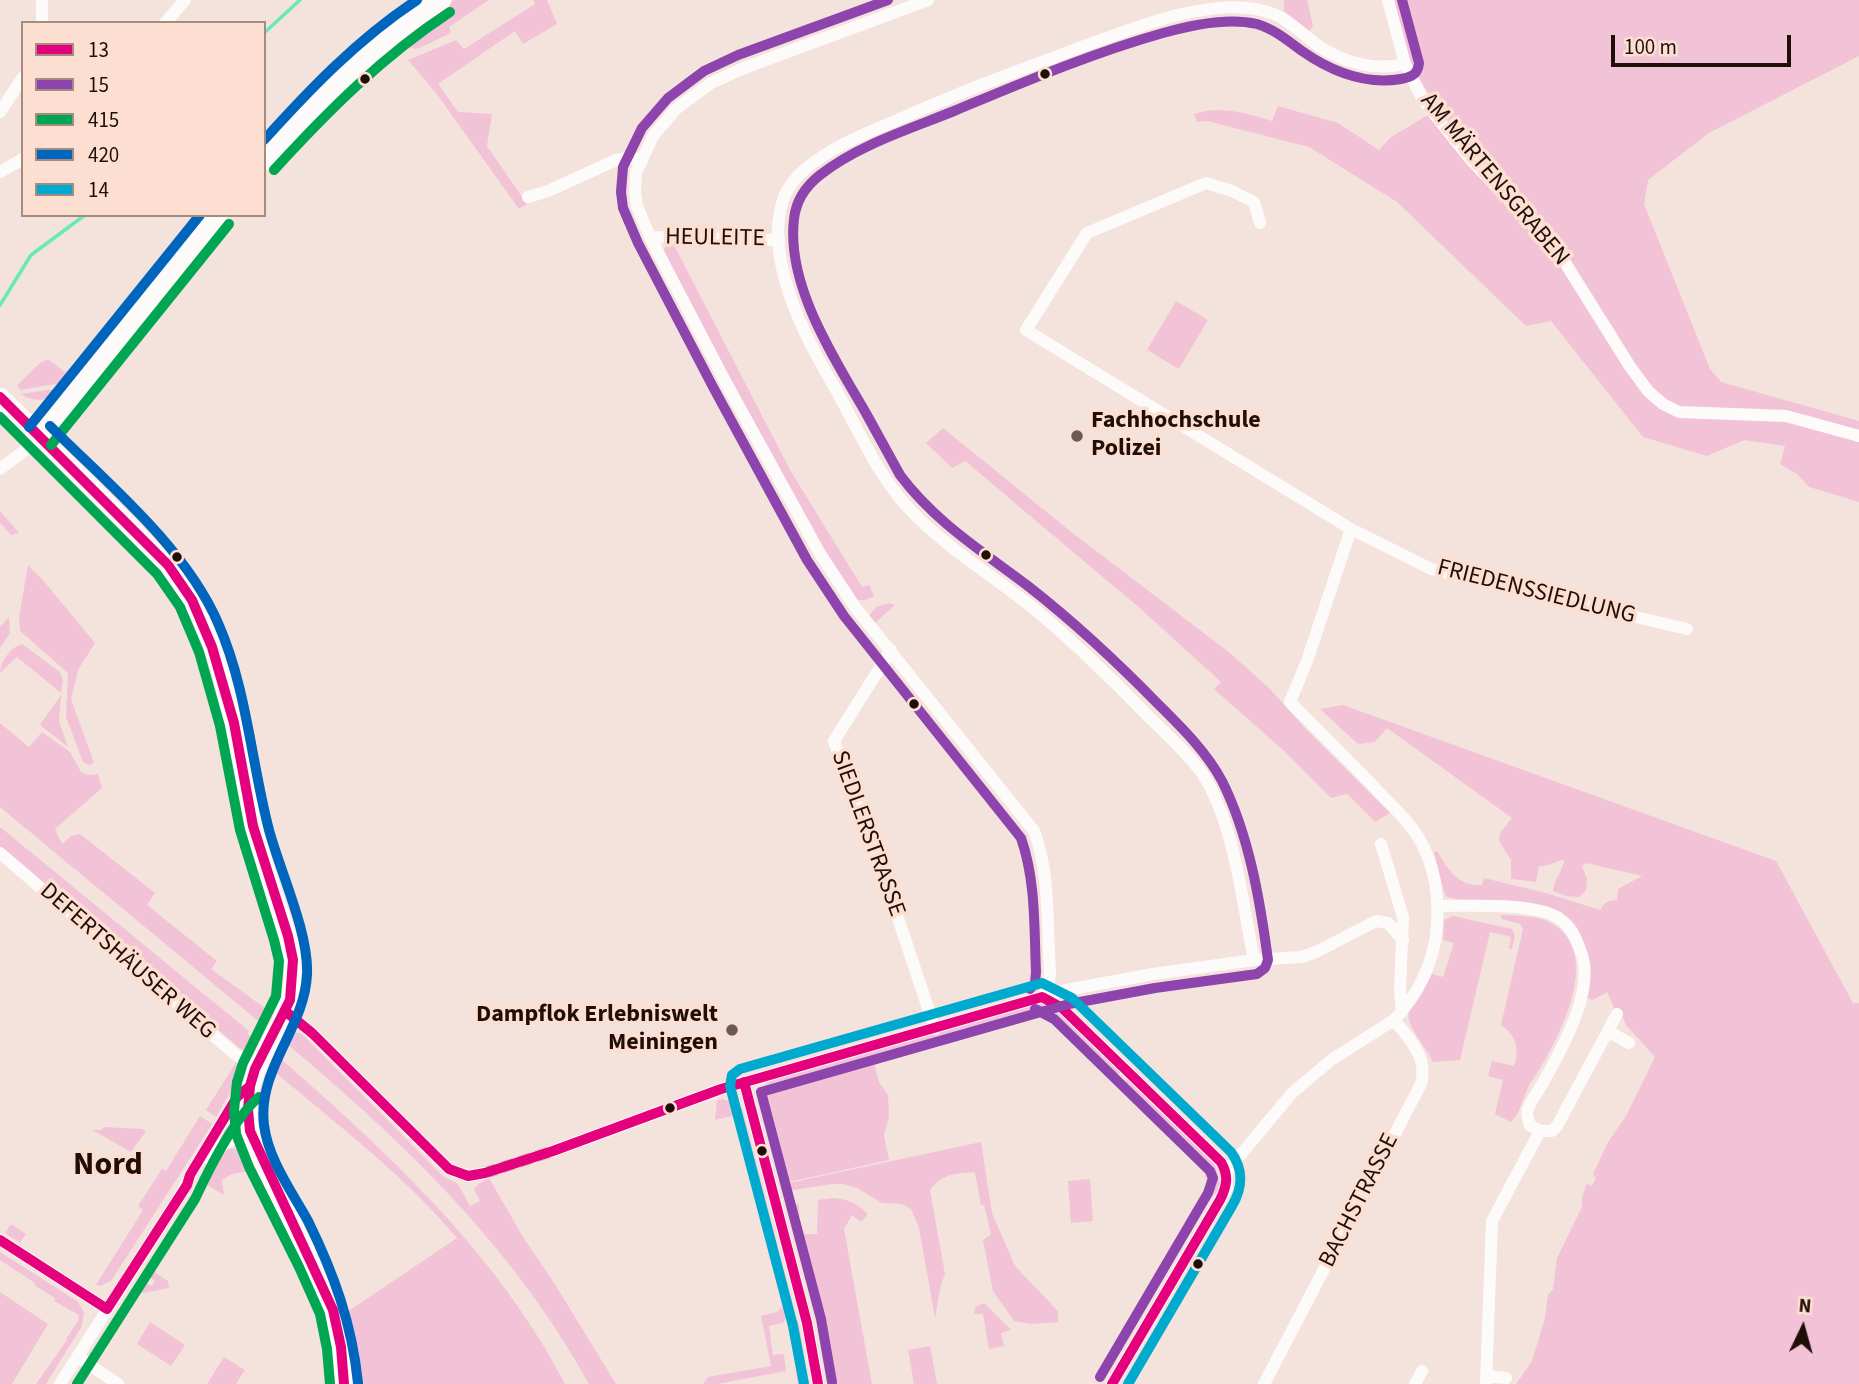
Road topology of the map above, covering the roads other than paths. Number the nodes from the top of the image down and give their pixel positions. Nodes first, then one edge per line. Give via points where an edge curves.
1 (42, 0) edge
2 (185, 0) edge
3 (443, 0) edge
4 (928, 0) edge
5 (1388, 0) edge
6 (42, 21) edge
7 (167, 21) edge
8 (1405, 64) junction
9 (21, 80) edge
10 (0, 112) edge
11 (641, 159) junction
12 (21, 160) edge
13 (266, 160) edge
14 (0, 172) edge
15 (528, 197) dead end
16 (216, 217) edge
17 (1261, 223) dead end
18 (650, 237) junction
19 (779, 240) junction
20 (0, 397) edge
21 (40, 436) junction
22 (1859, 436) edge
23 (0, 468) edge
24 (1351, 529) junction
25 (1687, 629) dead end
26 (891, 650) junction
27 (1381, 844) dead end
28 (0, 853) edge
29 (1438, 906) junction
30 (1403, 940) junction
31 (1254, 960) junction
32 (1042, 997) junction
33 (285, 1011) junction
34 (1617, 1014) dead end
35 (1398, 1016) junction
36 (934, 1029) junction
37 (1608, 1031) junction
38 (1629, 1043) dead end
39 (253, 1078) junction
40 (744, 1082) junction
41 (250, 1131) junction
42 (1540, 1131) junction
43 (553, 1152) tunnel mouth
44 (1227, 1171) junction
45 (485, 1173) tunnel mouth
46 (187, 1185) junction
47 (0, 1240) edge
48 (107, 1309) junction
49 (78, 1357) junction
50 (1422, 1371) dead end
51 (1506, 1378) dead end
52 (1486, 1380) edge
53 (60, 1384) edge
54 (118, 1384) edge
55 (344, 1384) edge
56 (818, 1384) edge
57 (1112, 1384) edge
58 (1264, 1384) edge
59 (1415, 1384) edge

1 - 6 street
2 - 7 street
3 - 13 main road via 367,58
4 - 11 street via 717,79 676,109
5 - 8 street, AM MÄRTENSGRABEN
8 - 19 street via 1382,68 1351,61 1321,48 1285,19 1264,11 1224,8 1176,16 961,92 834,150 804,170 785,194
8 - 22 street, AM MÄRTENSGRABEN via 1423,100 1450,135 1559,253 1629,365 1663,404 1679,412 1786,416
9 - 10 street
11 - 15 street via 616,160
11 - 18 street via 635,191
12 - 14 street
16 - 21 main road
17 - 24 street, FRIEDENSSIEDLUNG via 1254,202 1206,183 1087,233 1026,330
18 - 19 street, HEULEITE
18 - 26 street via 819,552 855,607
19 - 31 street via 792,301 811,348 895,495 941,539 1029,605 1091,660 1204,777 1226,825
20 - 21 main road
21 - 23 street
21 - 33 main road via 168,565 204,627 234,723 253,825 291,948 292,995
24 - 25 street, FRIEDENSSIEDLUNG via 1431,569
24 - 29 street via 1290,702 1412,827 1430,864
26 - 32 street via 1034,831 1043,871 1050,974
26 - 36 street, SIEDLERSTRASSE via 834,741
27 - 30 street via 1403,917
28 - 39 street, DEFERTSHÄUSER WEG via 234,1053
29 - 35 street via 1432,959
29 - 42 street via 1548,912 1571,929 1584,968 1577,1011 1527,1110 1530,1125
30 - 31 street via 1388,923 1376,921 1302,957
30 - 35 street
31 - 32 street via 1153,974
32 - 36 street
32 - 44 street via 1062,1008
33 - 39 main road
33 - 45 street via 449,1170 468,1176
34 - 37 street
35 - 44 street via 1331,1060 1292,1093
35 - 58 street, BACHSTRASSE via 1423,1064 1421,1084
36 - 40 street
37 - 38 street
37 - 42 street via 1557,1126
39 - 41 main road
39 - 46 street via 237,1097
40 - 43 street
40 - 56 street via 807,1323
41 - 46 street via 218,1147
41 - 55 main road via 333,1310
42 - 52 street via 1492,1221
44 - 57 street via 1227,1188
46 - 48 street
47 - 48 street
48 - 49 street
49 - 53 street
49 - 54 street
50 - 59 street
51 - 52 street

